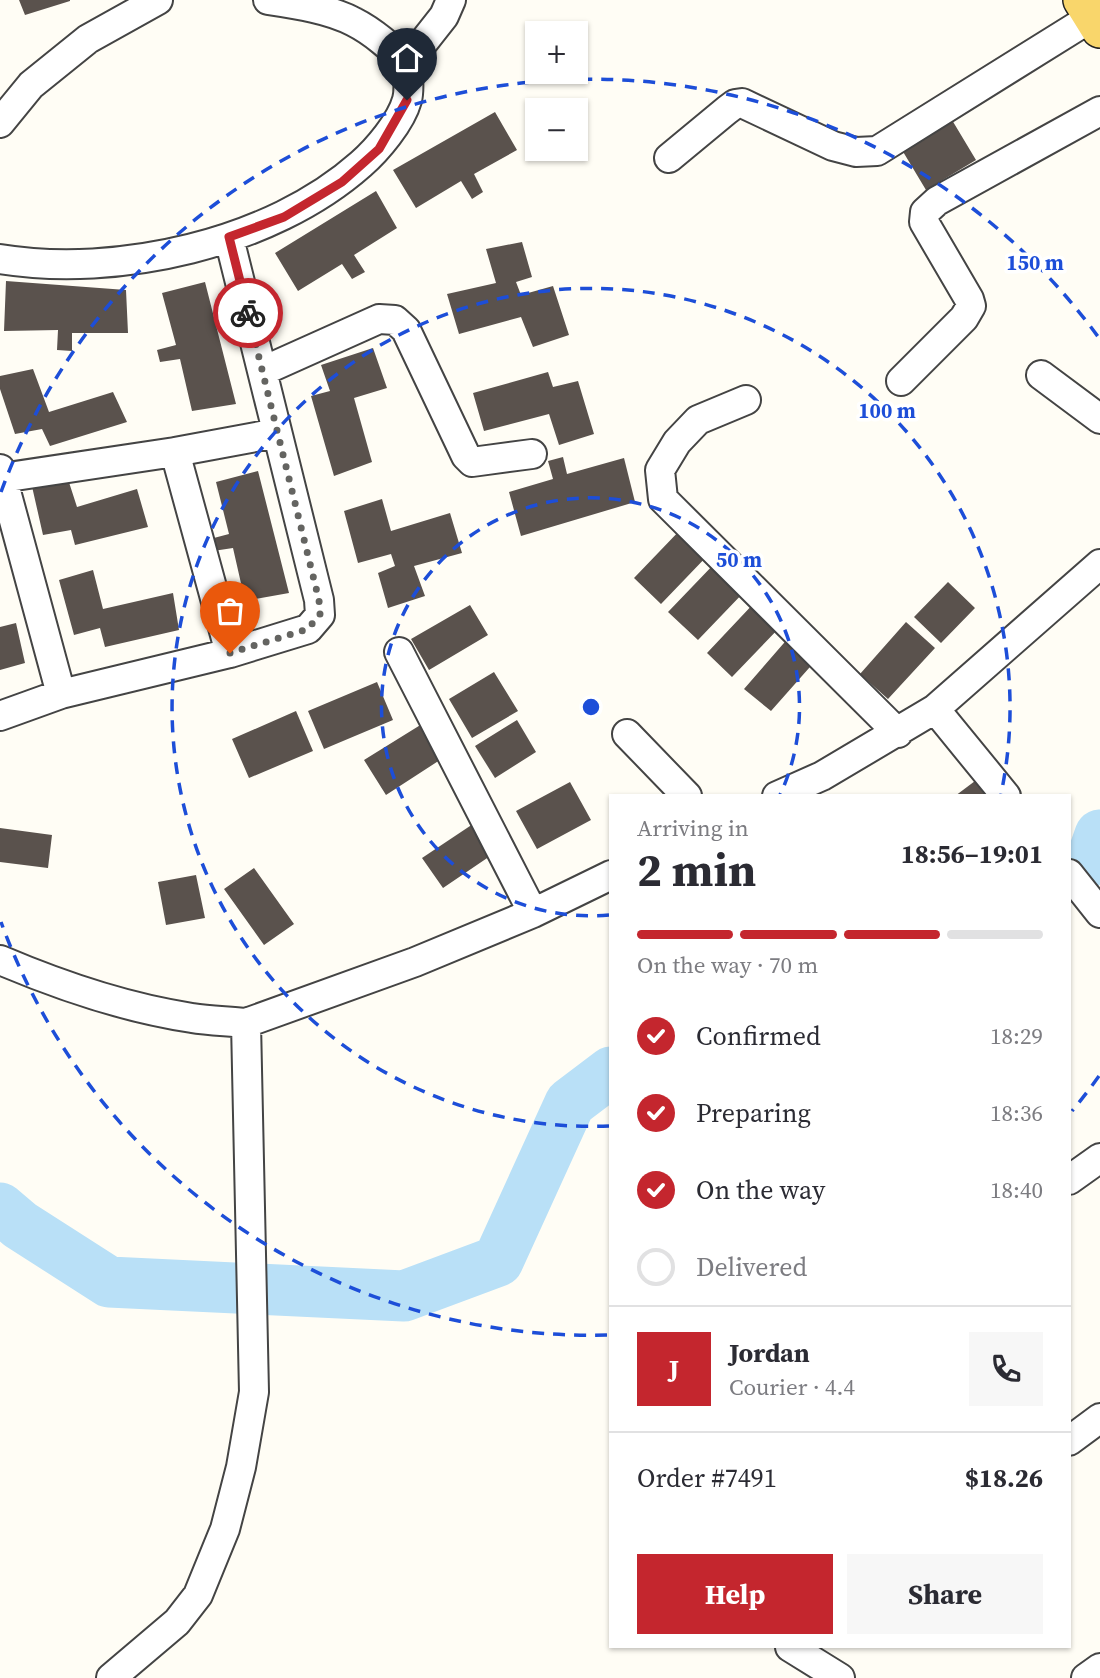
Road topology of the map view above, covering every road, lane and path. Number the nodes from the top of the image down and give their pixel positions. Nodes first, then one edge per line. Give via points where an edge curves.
1 (158, 0) edge
2 (268, 0) edge
3 (451, 0) edge
4 (1092, 16) edge
5 (407, 63) junction
6 (1100, 111) edge
7 (0, 123) edge
8 (669, 158) dead end
9 (229, 237) junction
10 (0, 258) edge
11 (262, 371) junction
12 (1041, 375) dead end
13 (901, 381) dead end
14 (746, 400) dead end
15 (1100, 419) edge
16 (276, 433) junction
17 (175, 452) junction
18 (532, 454) dead end
19 (1, 474) edge
20 (1100, 564) edge
21 (400, 652) dead end
22 (230, 653) junction
23 (61, 694) junction
24 (935, 709) junction
25 (0, 716) edge
26 (898, 733) junction
27 (627, 734) dead end
28 (685, 794) edge
29 (782, 794) edge
30 (1004, 794) edge
31 (609, 876) edge
32 (1071, 877) edge
33 (1097, 910) edge
34 (533, 913) junction
35 (0, 960) edge
36 (246, 1023) junction
37 (1100, 1158) edge
38 (1071, 1179) edge
39 (1100, 1418) edge
40 (1071, 1440) edge
41 (792, 1648) edge
42 (1100, 1668) edge
43 (111, 1678) edge
44 (840, 1678) edge
45 (1086, 1678) edge

1 - 7 street via 88,39 31,85
2 - 5 street via 353,21
3 - 5 street
4 - 8 street via 877,151 833,146 742,103
5 - 9 street via 407,100 379,149 342,182 284,217
6 - 13 street via 937,201 925,212 924,222 971,306
9 - 10 street via 152,257 104,263
9 - 11 street
11 - 16 street
11 - 18 street via 379,319 395,320 406,330 472,462
12 - 15 street
14 - 26 street via 698,420 677,442 660,470 663,499
16 - 17 street
16 - 22 street via 320,614 308,629
17 - 19 street
17 - 22 street
19 - 23 street
20 - 24 street
21 - 34 street
22 - 23 street
23 - 25 street
24 - 26 street
24 - 30 street
26 - 29 street
27 - 28 street
31 - 34 street
32 - 33 street
34 - 36 street via 415,962
35 - 36 street via 133,1007
36 - 43 street via 254,1392 241,1467 225,1529 198,1595 177,1622
37 - 38 street
39 - 40 street
41 - 44 street
42 - 45 street

